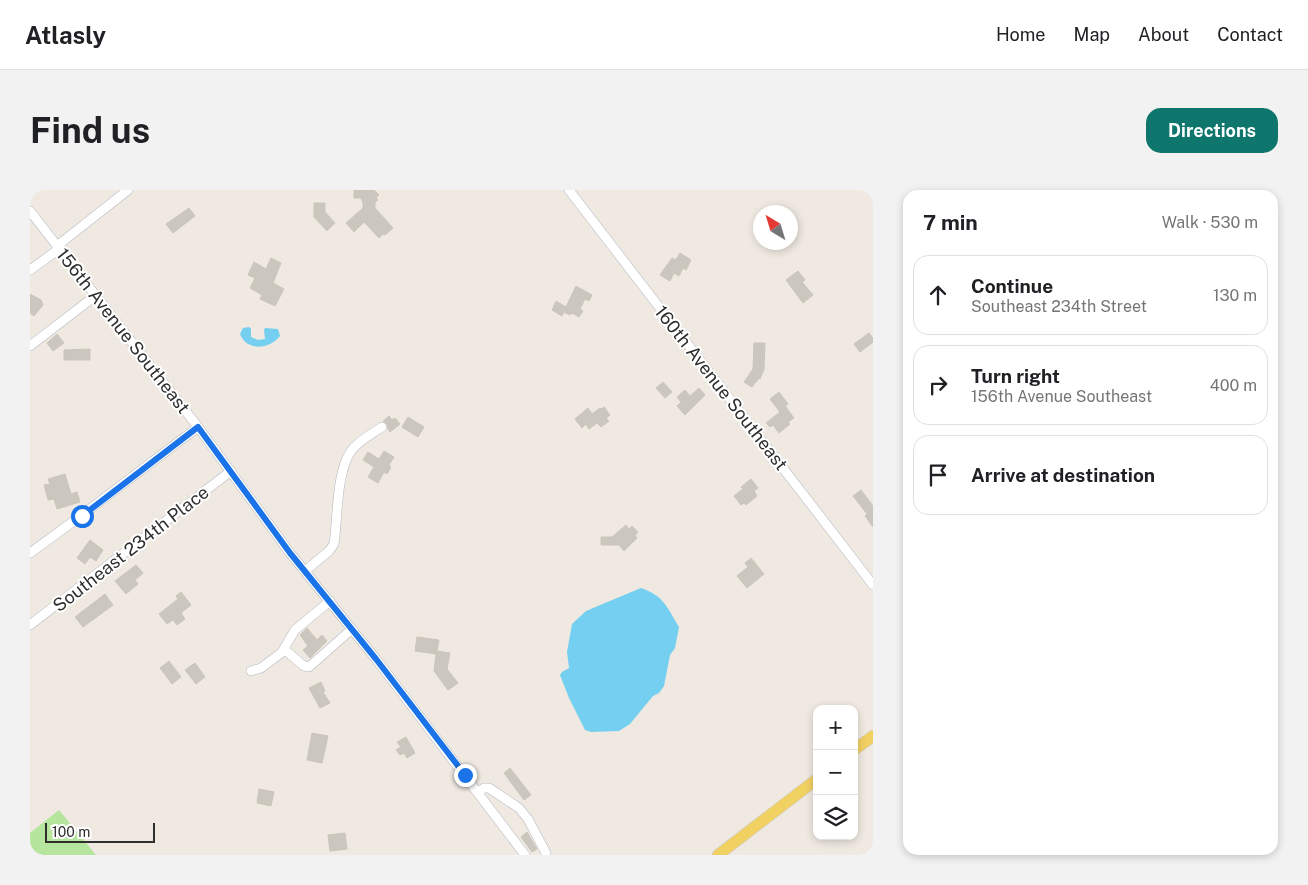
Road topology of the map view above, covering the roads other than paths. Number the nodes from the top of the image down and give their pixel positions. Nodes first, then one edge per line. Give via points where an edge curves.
1 (128, 190) edge
2 (569, 190) edge
3 (30, 211) edge
4 (58, 248) junction
5 (30, 270) edge
6 (96, 296) junction
7 (30, 346) edge
8 (198, 427) junction
9 (382, 427) dead end
10 (231, 471) junction
11 (30, 553) edge
12 (305, 571) junction
13 (873, 585) edge
14 (330, 602) junction
15 (30, 625) edge
16 (352, 629) junction
17 (282, 652) junction
18 (251, 671) dead end
19 (873, 736) edge
20 (858, 747) edge
21 (813, 782) edge
22 (478, 792) junction
23 (546, 853) dead end
24 (525, 855) edge
25 (718, 855) edge

1 - 4 street
2 - 13 street, 160th Avenue Southeast
3 - 4 street, 156th Avenue Southeast
4 - 5 street
4 - 6 street, 156th Avenue Southeast
6 - 7 street
6 - 8 street, 156th Avenue Southeast
8 - 10 street, 156th Avenue Southeast
8 - 11 street
9 - 12 street via 361,441 346,460 334,544
10 - 12 street, 156th Avenue Southeast
10 - 15 street, Southeast 234th Place
12 - 14 street, 156th Avenue Southeast
14 - 16 street, 156th Avenue Southeast
14 - 17 street via 295,630
16 - 17 street via 309,667 285,650
16 - 22 street, 156th Avenue Southeast
17 - 18 street via 261,668
19 - 20 main road
21 - 25 main road
22 - 23 street via 489,788 520,808
22 - 24 street, 156th Avenue Southeast

